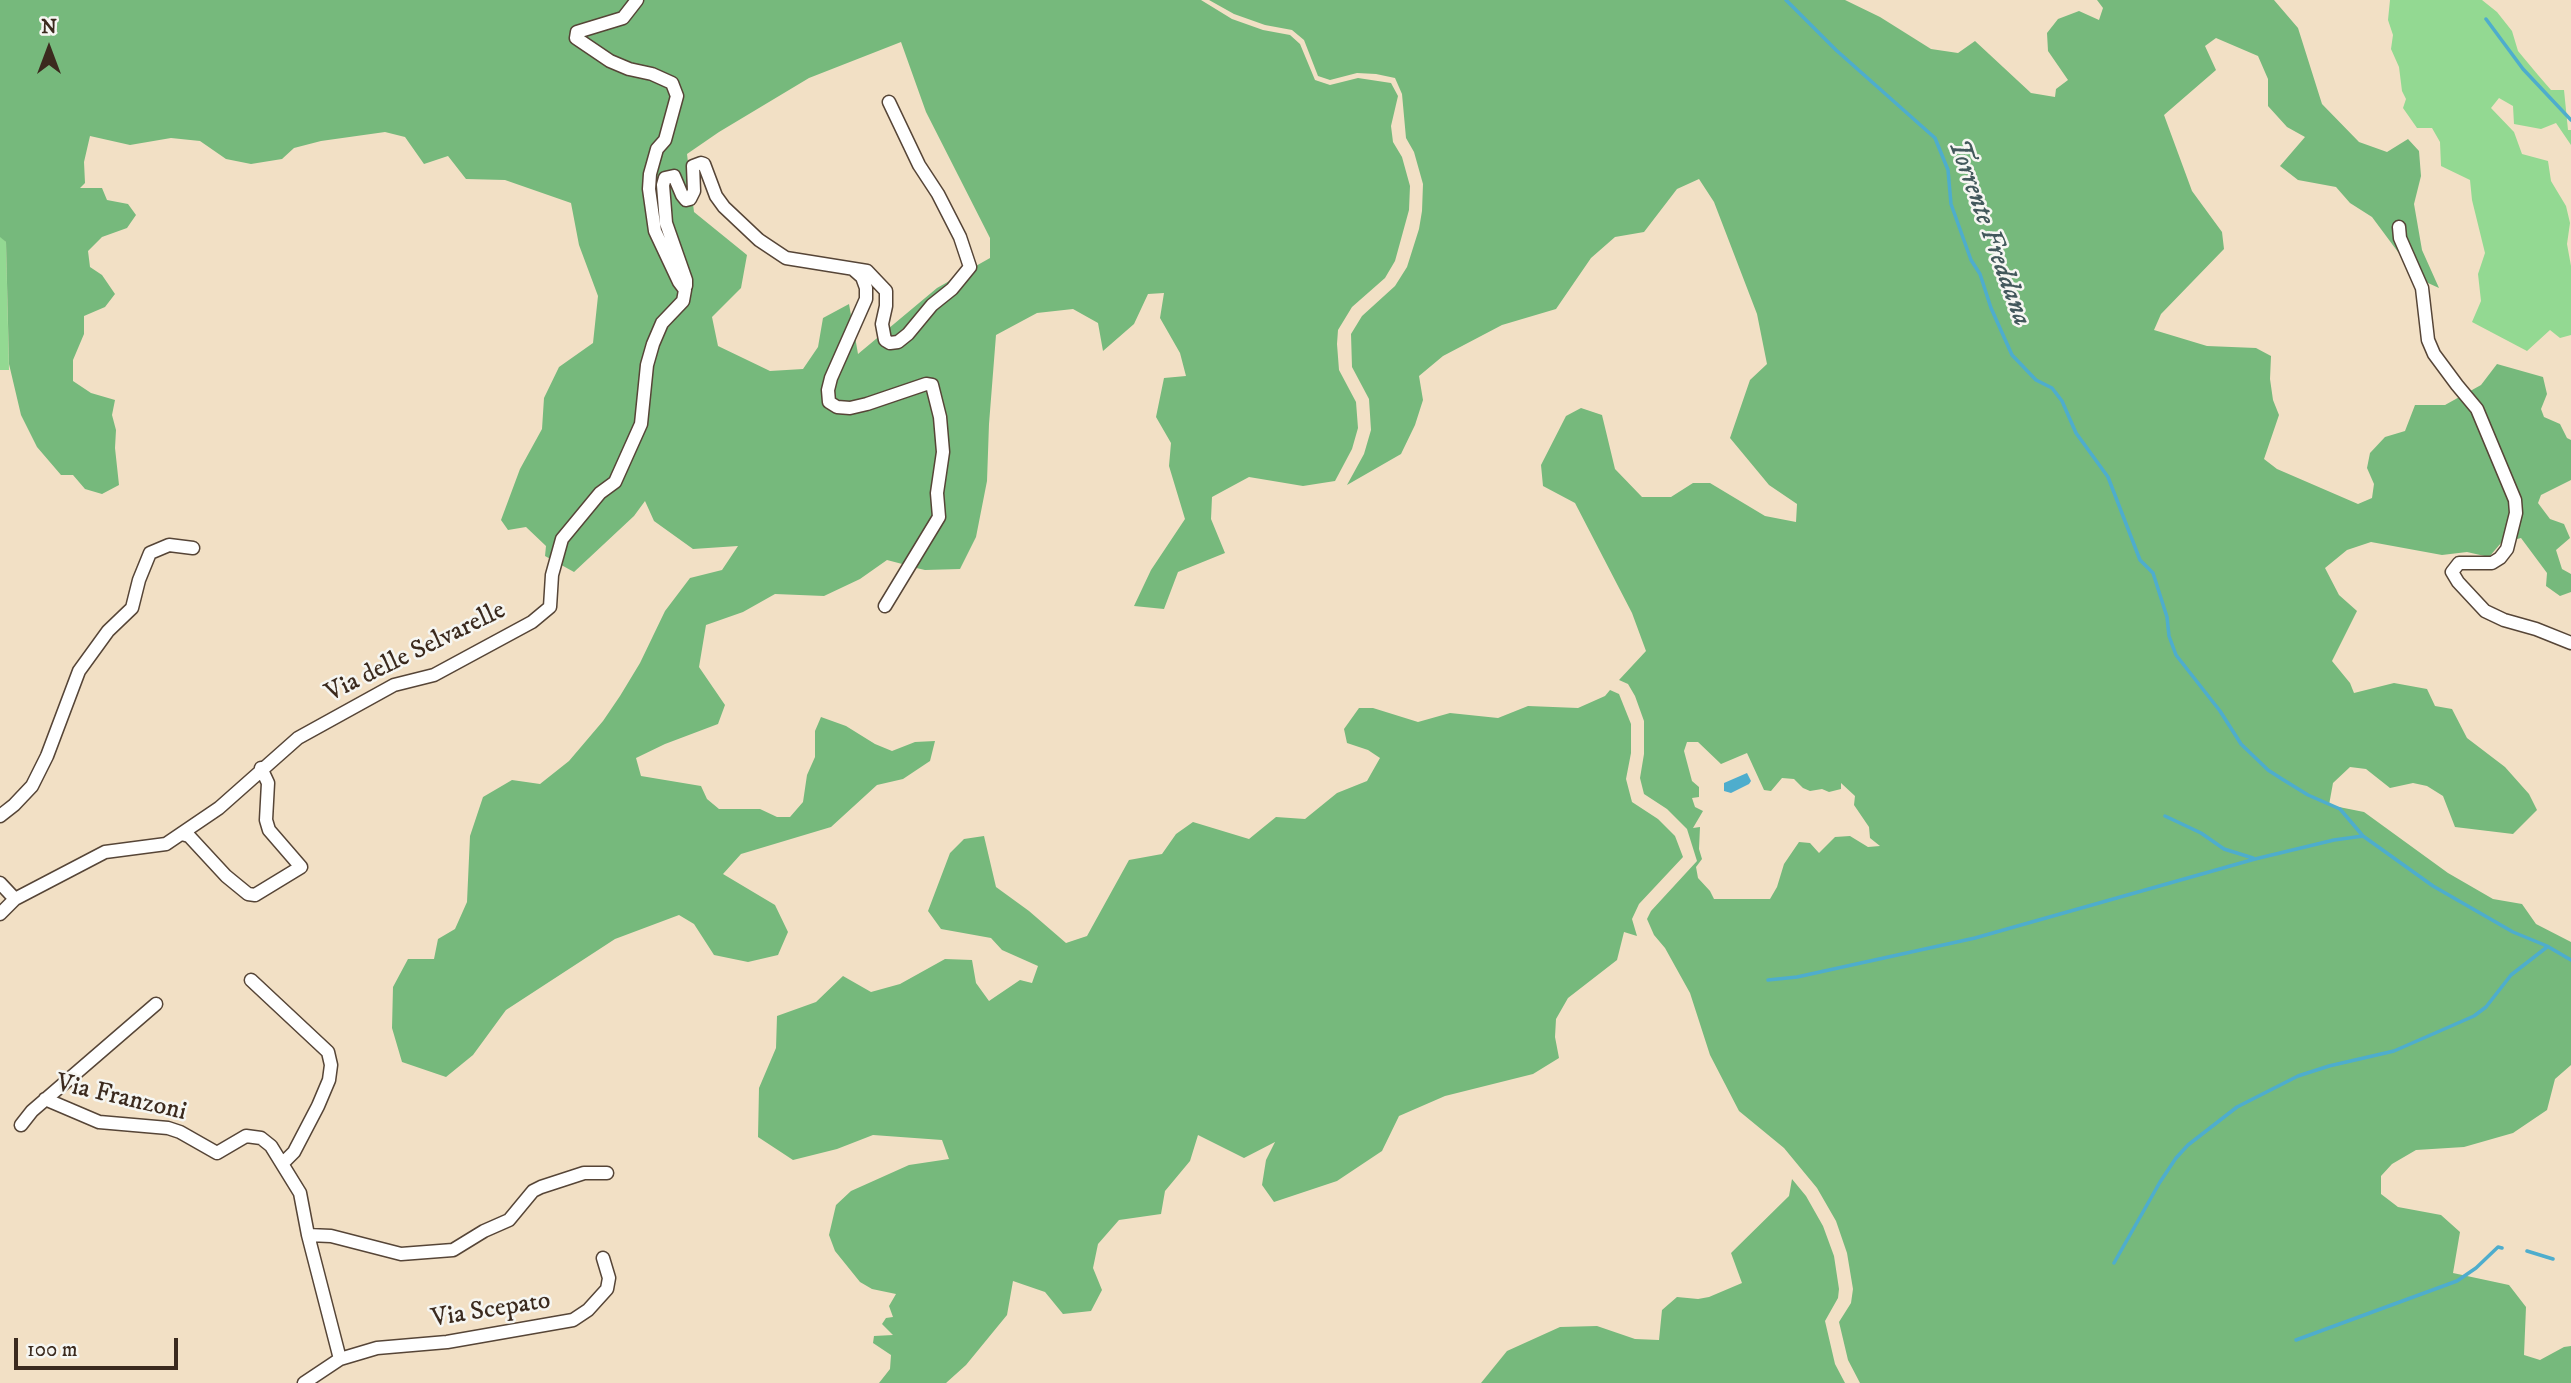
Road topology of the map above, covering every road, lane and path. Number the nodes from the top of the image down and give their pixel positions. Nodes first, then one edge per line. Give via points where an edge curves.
1 (637, 0) edge
2 (889, 102) dead end
3 (2399, 227) dead end
4 (855, 270) junction
5 (685, 290) junction
6 (193, 548) dead end
7 (885, 606) dead end
8 (2571, 643) edge
9 (261, 768) junction
10 (0, 816) edge
11 (182, 834) junction
12 (0, 883) edge
13 (15, 899) junction
14 (2, 908) edge
15 (251, 981) dead end
16 (156, 1004) dead end
17 (46, 1099) junction
18 (21, 1125) dead end
19 (282, 1164) junction
20 (607, 1173) dead end
21 (308, 1235) junction
22 (603, 1258) dead end
23 (340, 1359) junction
24 (304, 1383) edge

1 - 5 street via 622,18 577,32 576,38 610,61 672,83 676,104 665,140 657,149 649,189 655,231
2 - 4 street via 954,226 970,267 908,334 890,343 882,333 886,291 867,271
3 - 8 street via 2422,288 2428,340 2477,409 2515,500 2507,549 2500,558 2492,563 2459,563 2452,572 2485,611
4 - 5 street via 786,258 760,240 724,207 701,163 693,166 690,199 682,195 674,176 665,178 663,185 666,223 686,279
4 - 7 street via 862,277 866,299 831,377 829,402 850,408 926,384 932,385 940,416 939,517
5 - 9 street, Via delle Selvarelle via 683,301 662,323 653,344 641,424 615,482 562,539 546,612 434,675 394,685 355,705 298,738
6 - 10 street via 169,545 150,553 132,608 108,631 79,671 32,786
9 - 11 street, Via delle Selvarelle via 219,808
9 - 11 street via 268,783 269,830 301,867 254,895 247,894
11 - 13 street, Via delle Selvarelle via 166,844 105,852
12 - 13 street
13 - 14 street, Via delle Selvarelle
15 - 19 street via 328,1052 331,1065 318,1107 294,1152
16 - 17 street
17 - 18 street, Via Franzoni
17 - 19 street, Via Franzoni via 99,1122 168,1128 216,1153 246,1136 261,1138
19 - 21 street via 300,1193
20 - 21 street via 584,1173 541,1186 509,1220 453,1250 401,1254 331,1236
21 - 23 street
22 - 23 street, Via Scepato via 607,1289 573,1320 447,1342 377,1348
23 - 24 street

